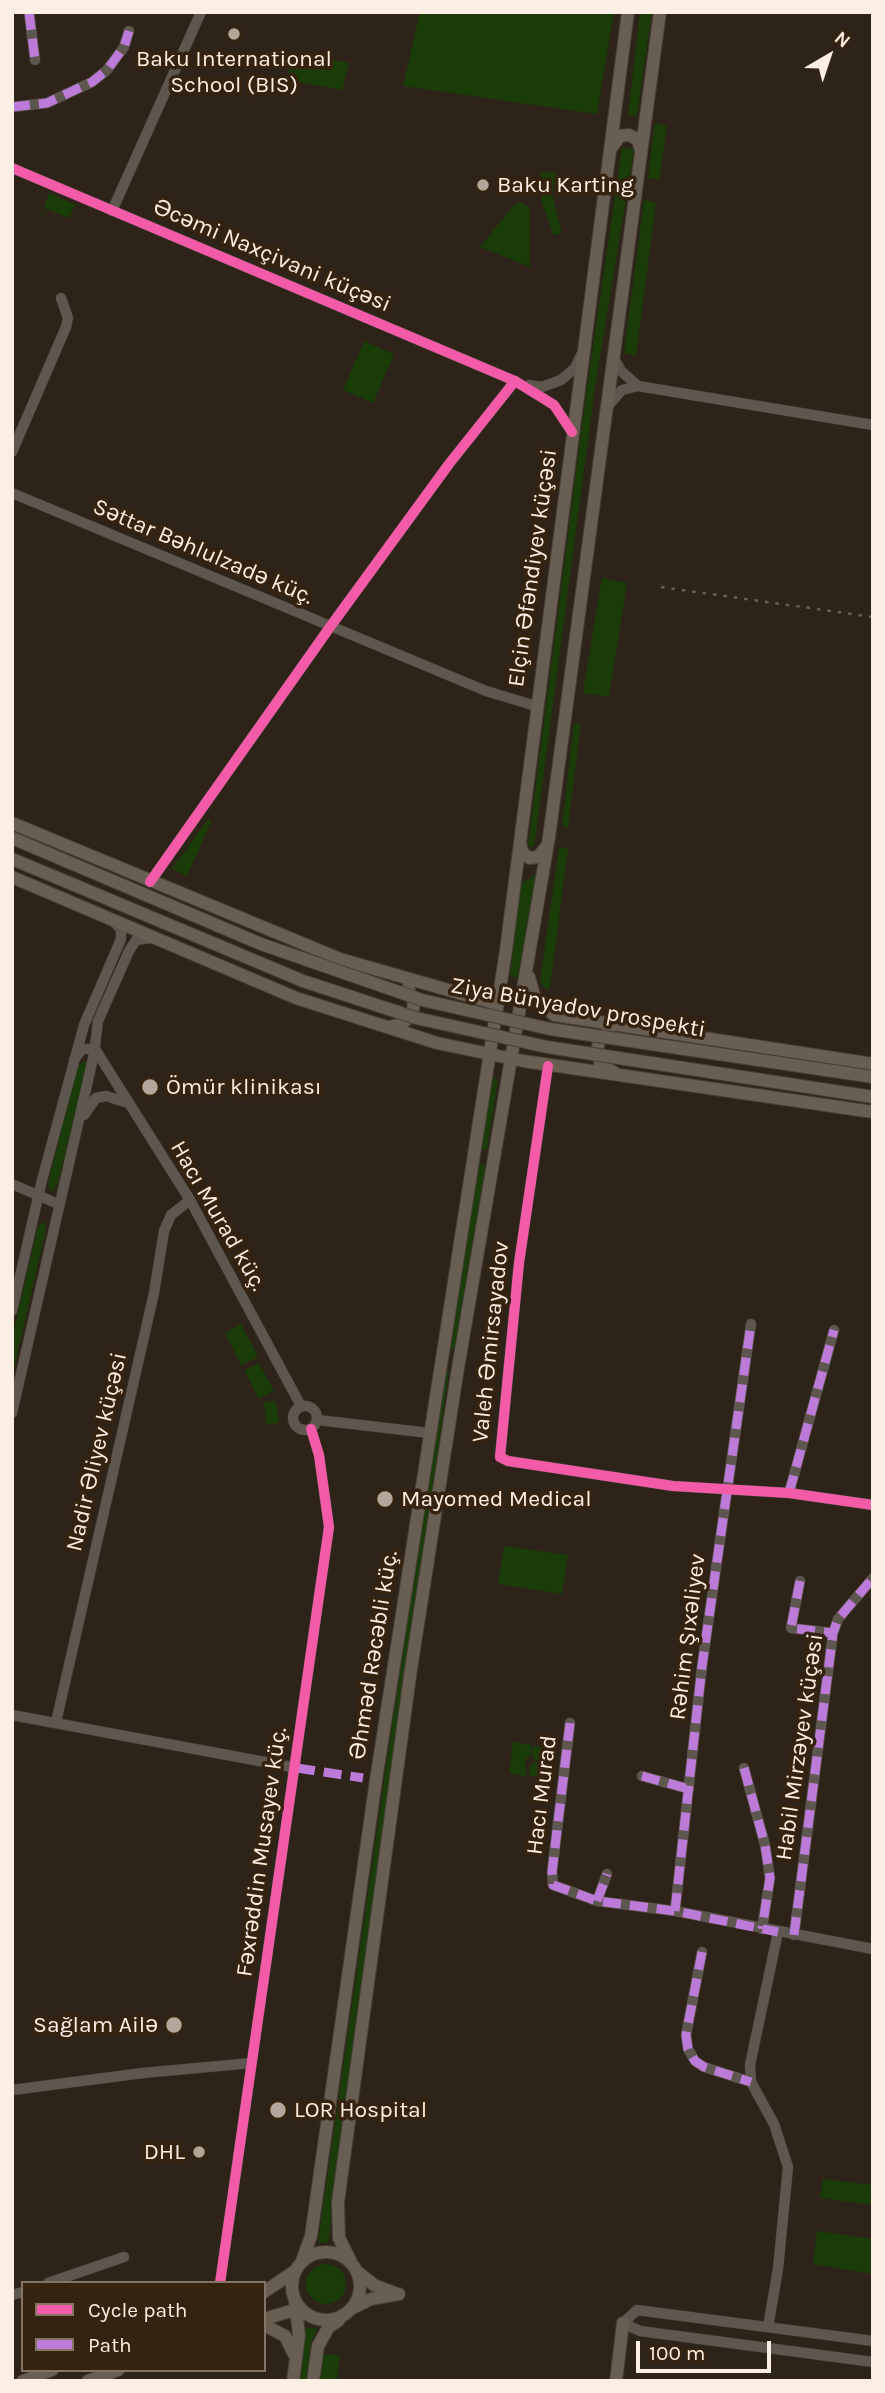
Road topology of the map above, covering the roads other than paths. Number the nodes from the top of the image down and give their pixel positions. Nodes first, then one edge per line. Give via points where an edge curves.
1 (29, 12) edge
2 (201, 12) edge
3 (629, 15) edge
4 (661, 16) edge
5 (129, 31) dead end
6 (35, 60) dead end
7 (12, 107) edge
8 (611, 149) junction
9 (642, 154) junction
10 (12, 168) edge
11 (112, 211) junction
12 (61, 298) dead end
13 (584, 348) junction
14 (612, 353) junction
15 (516, 381) junction
16 (638, 386) junction
17 (604, 415) junction
18 (873, 425) edge
19 (572, 432) junction
20 (12, 452) edge
21 (12, 493) edge
22 (330, 627) junction
23 (536, 706) junction
24 (12, 823) edge
25 (549, 836) junction
26 (12, 837) edge
27 (520, 842) junction
28 (15, 861) edge
29 (12, 877) edge
30 (150, 882) junction
31 (111, 920) junction
32 (154, 938) junction
33 (530, 957) junction
34 (387, 974) junction
35 (497, 1004) junction
36 (382, 1027) junction
37 (626, 1028) junction
38 (95, 1049) junction
39 (489, 1055) junction
40 (510, 1059) junction
41 (74, 1060) junction
42 (873, 1064) edge
43 (548, 1066) junction
44 (623, 1077) junction
45 (873, 1077) edge
46 (873, 1097) edge
47 (129, 1103) junction
48 (873, 1112) edge
49 (77, 1128) junction
50 (472, 1153) junction
51 (493, 1156) junction
52 (12, 1184) edge
53 (39, 1198) junction
54 (190, 1200) junction
55 (58, 1204) junction
56 (12, 1311) edge
57 (751, 1324) dead end
58 (834, 1330) dead end
59 (440, 1365) junction
60 (458, 1368) junction
61 (301, 1406) junction
62 (12, 1413) edge
63 (314, 1425) junction
64 (429, 1433) junction
65 (726, 1490) junction
66 (789, 1493) junction
67 (873, 1505) edge
68 (873, 1577) edge
69 (800, 1581) dead end
70 (869, 1590) edge
71 (833, 1633) junction
72 (12, 1715) edge
73 (56, 1723) junction
74 (570, 1723) dead end
75 (297, 1768) junction
76 (744, 1768) dead end
77 (642, 1776) dead end
78 (689, 1789) junction
79 (607, 1874) dead end
80 (597, 1901) junction
81 (675, 1911) junction
82 (762, 1929) junction
83 (778, 1932) junction
84 (794, 1935) junction
85 (873, 1949) edge
86 (702, 1952) dead end
87 (252, 2063) junction
88 (751, 2082) junction
89 (12, 2090) edge
90 (124, 2257) dead end
91 (351, 2262) junction
92 (299, 2266) junction
93 (359, 2273) junction
94 (54, 2281) edge
95 (220, 2281) edge
96 (266, 2291) edge
97 (296, 2306) junction
98 (349, 2311) junction
99 (266, 2318) edge
100 (623, 2323) junction
101 (266, 2326) edge
102 (768, 2327) junction
103 (873, 2341) edge
104 (296, 2362) junction
105 (873, 2362) edge
106 (47, 2372) edge
107 (113, 2372) edge
108 (23, 2381) edge
109 (88, 2381) edge
110 (293, 2381) edge
111 (313, 2381) edge
112 (616, 2381) edge

1 - 6 street
2 - 11 street
3 - 8 main road, Elçin Əfəndiyev küçəsi
4 - 9 main road
5 - 7 street via 124,47 92,82 47,103
8 - 9 main road via 620,136 629,135 638,140
8 - 13 main road, Elçin Əfəndiyev küçəsi
9 - 14 main road
10 - 11 street, Əcəmi Naxçivani küçəsi
11 - 15 street, Əcəmi Naxçivani küçəsi
12 - 20 street via 67,323
13 - 15 street via 575,368 561,380 542,387
13 - 19 main road, Elçin Əfəndiyev küçəsi
14 - 16 street via 621,371
14 - 17 main road
15 - 19 street via 554,405
15 - 22 street
16 - 17 street via 622,390
16 - 18 street
17 - 25 main road
19 - 23 main road, Elçin Əfəndiyev küçəsi
21 - 22 street, Səttar Bəhlulzadə küç.
22 - 23 street, Səttar Bəhlulzadə küç. via 486,691
22 - 30 street
23 - 27 main road, Elçin Əfəndiyev küçəsi
24 - 30 main road, Ziya Bünyadov prospekti
25 - 27 main road via 544,850 534,858 525,856
25 - 33 main road
26 - 45 main road, Ziya Bünyadov prospekti, bridge via 261,944 422,1000 550,1029
27 - 35 main road, Elçin Əfəndiyev küçəsi
28 - 46 main road, Ziya Bünyadov prospekti, bridge via 277,971 416,1018 547,1047
29 - 31 main road
30 - 34 main road, Ziya Bünyadov prospekti via 285,939
31 - 32 main road
31 - 41 street via 121,929 121,939 87,1016
32 - 36 main road via 296,998
32 - 38 street via 136,940 129,951 103,1006
33 - 37 main road, Ziya Bünyadov prospekti via 533,996 554,1015
33 - 40 main road, Əhməd Rəcəbli küç.
34 - 35 main road, Ziya Bünyadov prospekti
34 - 36 main road via 407,988 414,1008 402,1024
35 - 39 main road, Elçin Əfəndiyev küçəsi
36 - 39 main road
37 - 42 main road, Ziya Bünyadov prospekti
37 - 44 main road via 605,1034 597,1051 601,1065
38 - 41 street via 82,1049
38 - 47 street, Hacı Murad küç.
38 - 49 street
39 - 40 main road
39 - 50 main road, Əhməd Rəcəbli küç.
40 - 43 main road
40 - 51 main road, Əhməd Rəcəbli küç.
41 - 53 street
43 - 44 main road
43 - 65 street, Valeh Əmirsayadov via 519,1263 500,1457 673,1486
44 - 48 main road
47 - 49 street via 96,1098
47 - 54 street, Hacı Murad küç.
49 - 55 street
50 - 51 main road
50 - 59 main road, Əhməd Rəcəbli küç.
51 - 60 main road, Əhməd Rəcəbli küç.
52 - 53 street
53 - 55 street
53 - 56 street
54 - 61 street, Hacı Murad küç.
54 - 73 street, Nadir Əliyev küçəsi via 171,1215 164,1231 150,1312
55 - 62 street
57 - 65 street, Rəhim Şıxəliyev
58 - 66 street
59 - 60 main road
59 - 64 main road, Əhməd Rəcəbli küç.
60 - 91 main road, Əhməd Rəcəbli küç. via 411,1669 338,2202 339,2238
61 - 63 street via 313,1408
61 - 63 street via 293,1422 302,1430
63 - 64 street
63 - 75 street, Fəxrəddin Musayev küç. via 329,1527
64 - 92 main road, Əhməd Rəcəbli küç. via 317,2198 311,2236
65 - 66 street, Valeh Əmirsayadov
65 - 78 street, Rəhim Şıxəliyev
66 - 67 street, Valeh Əmirsayadov
68 - 70 street, Habil Mirzəyev küçəsi
69 - 71 street via 791,1629
70 - 71 street, Habil Mirzəyev küçəsi via 838,1619
71 - 84 street, Habil Mirzəyev küçəsi
72 - 73 street
73 - 75 street
74 - 80 street, Hacı Murad via 553,1885
75 - 87 street, Fəxrəddin Musayev küç.
76 - 82 street via 770,1878
77 - 78 street
78 - 81 street, Rəhim Şıxəliyev
79 - 80 street
80 - 81 street
81 - 82 street
82 - 83 street
83 - 84 street
83 - 88 street via 750,2065
84 - 85 street
86 - 88 street via 686,2035 688,2049 704,2067
87 - 89 street
87 - 95 street, Fəxrəddin Musayev küç.
88 - 102 street via 774,2124 788,2167
90 - 94 street
91 - 92 main road via 327,2251
91 - 93 main road
92 - 96 main road
92 - 97 main road via 292,2290
93 - 98 main road via 360,2292
93 - 98 main road via 399,2294 374,2298
97 - 98 main road via 328,2320
97 - 99 main road
97 - 104 main road
98 - 111 main road via 323,2336
100 - 102 street via 637,2310
100 - 105 street via 640,2331
100 - 112 main road
101 - 104 main road via 290,2342
102 - 103 street
104 - 110 main road
106 - 108 main road
107 - 109 main road

